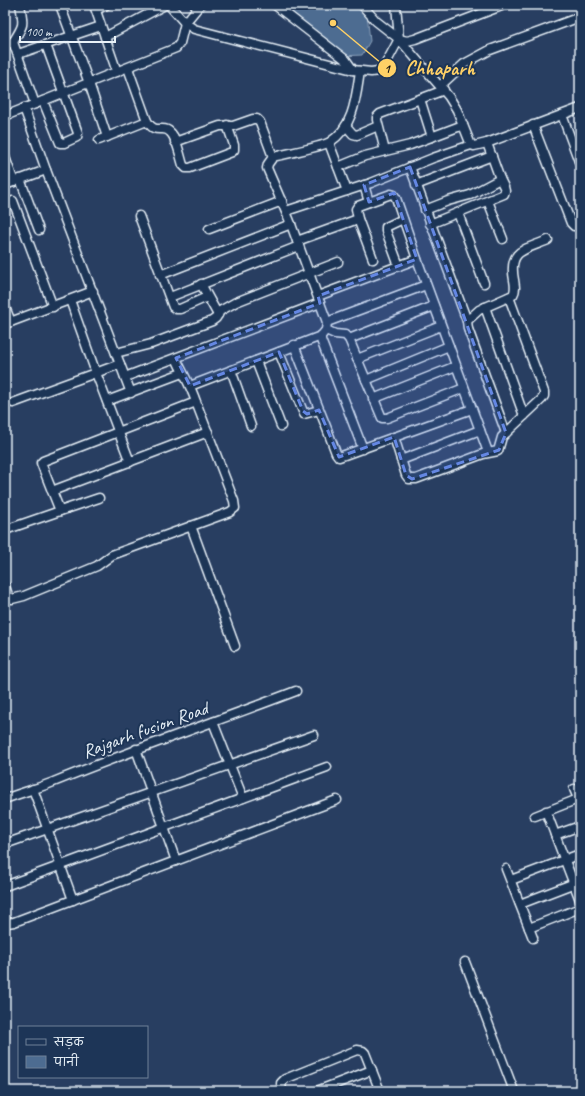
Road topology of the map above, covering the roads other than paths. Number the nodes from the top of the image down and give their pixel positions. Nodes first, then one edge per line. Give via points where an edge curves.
1 (20, 5) edge
2 (60, 5) edge
3 (106, 5) edge
4 (165, 5) edge
5 (169, 5) edge
6 (200, 5) edge
7 (275, 5) edge
8 (362, 5) edge
9 (396, 5) edge
10 (504, 5) edge
11 (95, 8) edge
12 (580, 17) edge
13 (184, 23) junction
14 (101, 26) junction
15 (71, 36) junction
16 (105, 37) junction
17 (399, 40) junction
18 (9, 43) edge
19 (46, 45) junction
20 (18, 54) junction
21 (128, 68) junction
22 (357, 71) junction
23 (117, 72) junction
24 (89, 82) junction
25 (442, 88) junction
26 (64, 92) junction
27 (420, 99) junction
28 (43, 101) junction
29 (35, 104) junction
30 (24, 108) junction
31 (580, 108) edge
32 (562, 115) junction
33 (5, 116) edge
34 (147, 121) junction
35 (227, 125) junction
36 (463, 125) junction
37 (346, 126) junction
38 (378, 126) junction
39 (533, 126) junction
40 (432, 137) junction
41 (175, 142) junction
42 (329, 142) junction
43 (487, 143) junction
44 (471, 145) junction
45 (385, 151) junction
46 (492, 156) junction
47 (5, 157) edge
48 (273, 157) junction
49 (580, 164) edge
50 (338, 167) junction
51 (410, 167) junction
52 (46, 170) junction
53 (500, 179) junction
54 (17, 181) junction
55 (5, 185) edge
56 (364, 185) junction
57 (416, 185) junction
58 (347, 191) junction
59 (13, 201) dead end
60 (282, 201) junction
61 (488, 201) junction
62 (370, 202) junction
63 (425, 210) junction
64 (286, 211) junction
65 (458, 213) junction
66 (139, 216) dead end
67 (403, 218) junction
68 (358, 219) junction
69 (291, 224) junction
70 (430, 224) junction
71 (580, 225) edge
72 (209, 229) dead end
73 (39, 230) dead end
74 (503, 239) dead end
75 (548, 240) dead end
76 (298, 244) junction
77 (374, 259) dead end
78 (417, 260) junction
79 (338, 262) dead end
80 (399, 266) junction
81 (309, 273) junction
82 (160, 275) junction
83 (484, 283) dead end
84 (201, 284) junction
85 (426, 284) junction
86 (93, 291) junction
87 (170, 296) junction
88 (207, 297) junction
89 (509, 297) junction
90 (70, 300) junction
91 (319, 300) junction
92 (53, 306) junction
93 (434, 306) junction
94 (5, 307) edge
95 (485, 307) junction
96 (218, 315) junction
97 (467, 321) junction
98 (8, 323) edge
99 (441, 326) junction
100 (325, 329) junction
101 (349, 339) junction
102 (294, 345) junction
103 (449, 346) junction
104 (279, 352) junction
105 (116, 353) junction
106 (176, 358) junction
107 (357, 359) junction
108 (256, 361) junction
109 (120, 364) junction
110 (456, 366) junction
111 (231, 370) junction
112 (96, 373) junction
113 (182, 373) junction
114 (125, 378) junction
115 (366, 380) junction
116 (190, 386) junction
117 (464, 388) junction
118 (131, 393) junction
119 (373, 399) junction
120 (107, 401) junction
121 (196, 402) junction
122 (13, 403) dead end
123 (472, 409) junction
124 (320, 410) junction
125 (524, 416) junction
126 (251, 426) dead end
127 (281, 426) dead end
128 (480, 430) junction
129 (118, 432) junction
130 (208, 432) junction
131 (506, 433) junction
132 (394, 437) junction
133 (363, 449) junction
134 (488, 452) junction
135 (401, 460) junction
136 (130, 462) junction
137 (52, 491) junction
138 (98, 498) dead end
139 (60, 511) junction
140 (191, 526) junction
141 (5, 530) edge
142 (5, 586) edge
143 (234, 646) dead end
144 (296, 691) dead end
145 (213, 722) junction
146 (314, 735) dead end
147 (136, 749) junction
148 (230, 764) junction
149 (327, 767) dead end
150 (33, 789) junction
151 (574, 789) dead end
152 (151, 792) junction
153 (243, 798) junction
154 (5, 799) edge
155 (337, 800) dead end
156 (579, 802) edge
157 (546, 811) junction
158 (534, 816) dead end
159 (163, 826) junction
160 (580, 826) edge
161 (48, 829) junction
162 (556, 835) junction
163 (5, 844) edge
164 (580, 854) edge
165 (565, 860) junction
166 (176, 861) junction
167 (61, 864) junction
168 (506, 869) dead end
169 (511, 880) junction
170 (577, 882) edge
171 (5, 886) edge
172 (73, 900) junction
173 (580, 900) edge
174 (520, 904) junction
175 (580, 908) edge
176 (5, 920) edge
177 (529, 928) junction
178 (533, 938) dead end
179 (465, 962) dead end
180 (372, 1070) junction
181 (282, 1091) edge
182 (317, 1091) edge
183 (380, 1091) edge
184 (514, 1091) edge

1 - 18 street via 23,26
2 - 15 street
3 - 11 street
4 - 16 street
5 - 13 street
6 - 13 street
7 - 22 street
8 - 17 street via 376,21
9 - 17 street
10 - 17 street via 415,39
11 - 14 street
12 - 25 street via 476,57 464,64
13 - 21 street via 178,47
13 - 22 street via 194,29
14 - 15 street
14 - 16 street
15 - 19 street
15 - 24 street
16 - 23 street
17 - 22 street via 384,67 378,71
17 - 25 street
18 - 20 street
19 - 20 street
19 - 26 street
20 - 29 street
21 - 23 street
21 - 34 street
22 - 37 street via 355,102
23 - 24 street
24 - 26 street
24 - 34 street via 103,138
25 - 27 street
25 - 36 street via 457,110
26 - 28 street
26 - 28 street via 78,135 69,141 62,143 58,140
27 - 38 street via 380,114 377,117
27 - 40 street
28 - 29 street
29 - 30 street
30 - 33 street
30 - 52 street
31 - 32 street
32 - 39 street
32 - 49 street
34 - 41 street via 156,130 170,131
35 - 41 street
35 - 41 street via 234,150 190,168 183,164
35 - 48 street via 238,125 257,119
36 - 40 street
36 - 44 street
37 - 38 street via 357,135
37 - 42 street
38 - 45 street
39 - 43 street
39 - 71 street via 571,223 574,226
40 - 45 street
42 - 48 street
42 - 50 street
43 - 44 street
43 - 46 street
44 - 51 street
45 - 50 street
46 - 53 street
46 - 57 street
47 - 54 street
48 - 60 street via 267,168
50 - 58 street
51 - 56 street
51 - 57 street
52 - 54 street
52 - 86 street
53 - 61 street via 504,186 504,194
53 - 63 street via 470,195
54 - 55 street
54 - 73 street
56 - 58 street
56 - 62 street
57 - 63 street
58 - 64 street
59 - 92 street
60 - 64 street
60 - 72 street
61 - 65 street
61 - 74 street
62 - 67 street via 394,195
62 - 68 street via 358,206
63 - 70 street
64 - 69 street
65 - 70 street
65 - 83 street
66 - 82 street
67 - 78 street
67 - 80 street via 386,227
68 - 76 street
68 - 77 street
69 - 76 street
69 - 82 street
70 - 97 street
75 - 89 street via 521,251 514,259 512,272 515,292
76 - 81 street
76 - 84 street
78 - 80 street
78 - 85 street
79 - 81 street
80 - 91 street
81 - 91 street
81 - 96 street via 236,302
82 - 87 street
84 - 87 street
84 - 88 street
85 - 93 street
85 - 100 street
86 - 90 street
86 - 105 street
87 - 88 street via 176,309
88 - 96 street
89 - 95 street
89 - 125 street via 544,392 542,399
90 - 92 street
90 - 112 street
91 - 100 street
91 - 106 street
92 - 98 street
93 - 99 street
93 - 101 street
94 - 98 street
95 - 97 street via 474,312
95 - 125 street
96 - 105 street via 206,323 151,344
97 - 131 street
99 - 103 street
99 - 107 street
100 - 101 street via 345,335
100 - 102 street
100 - 133 street via 321,340
101 - 107 street
102 - 104 street
102 - 124 street
103 - 110 street
103 - 115 street
104 - 108 street
104 - 124 street via 304,414
105 - 109 street
106 - 113 street
106 - 114 street
107 - 115 street
108 - 111 street
108 - 127 street
109 - 112 street
109 - 114 street
110 - 117 street
110 - 119 street
111 - 116 street
111 - 126 street
112 - 120 street
112 - 122 street
113 - 116 street
113 - 118 street
114 - 118 street
115 - 119 street
116 - 121 street
117 - 119 street via 384,418 381,417
117 - 123 street
118 - 120 street
120 - 129 street
121 - 129 street
121 - 130 street
123 - 128 street
123 - 132 street
124 - 133 street via 338,456
125 - 131 street
128 - 134 street
128 - 135 street
129 - 136 street
129 - 137 street via 43,460 42,468
130 - 136 street
130 - 140 street via 235,508
131 - 134 street via 500,442 499,450
132 - 133 street
132 - 135 street
134 - 135 street via 412,479 406,475
136 - 137 street
137 - 139 street
138 - 139 street
139 - 141 street
140 - 142 street via 112,555 97,566 15,599 10,598
140 - 143 street
144 - 145 street, Rajgarh fusion Road
145 - 147 street, Rajgarh fusion Road
145 - 148 street
146 - 148 street
147 - 150 street, Rajgarh fusion Road
147 - 152 street
148 - 152 street
148 - 153 street
149 - 153 street
150 - 154 street, Rajgarh fusion Road
150 - 161 street
151 - 156 street
152 - 159 street
152 - 161 street
153 - 159 street
155 - 166 street
156 - 157 street
157 - 158 street
157 - 162 street
159 - 166 street
159 - 167 street
160 - 162 street
161 - 163 street
161 - 167 street
162 - 165 street
164 - 165 street
165 - 169 street
165 - 170 street
166 - 172 street
167 - 171 street
167 - 172 street
168 - 169 street
169 - 174 street
170 - 173 street
170 - 174 street
172 - 176 street via 10,923
174 - 177 street
175 - 177 street
177 - 178 street
179 - 184 street
180 - 181 street via 365,1053 357,1050 285,1079 281,1083
180 - 182 street
180 - 183 street

